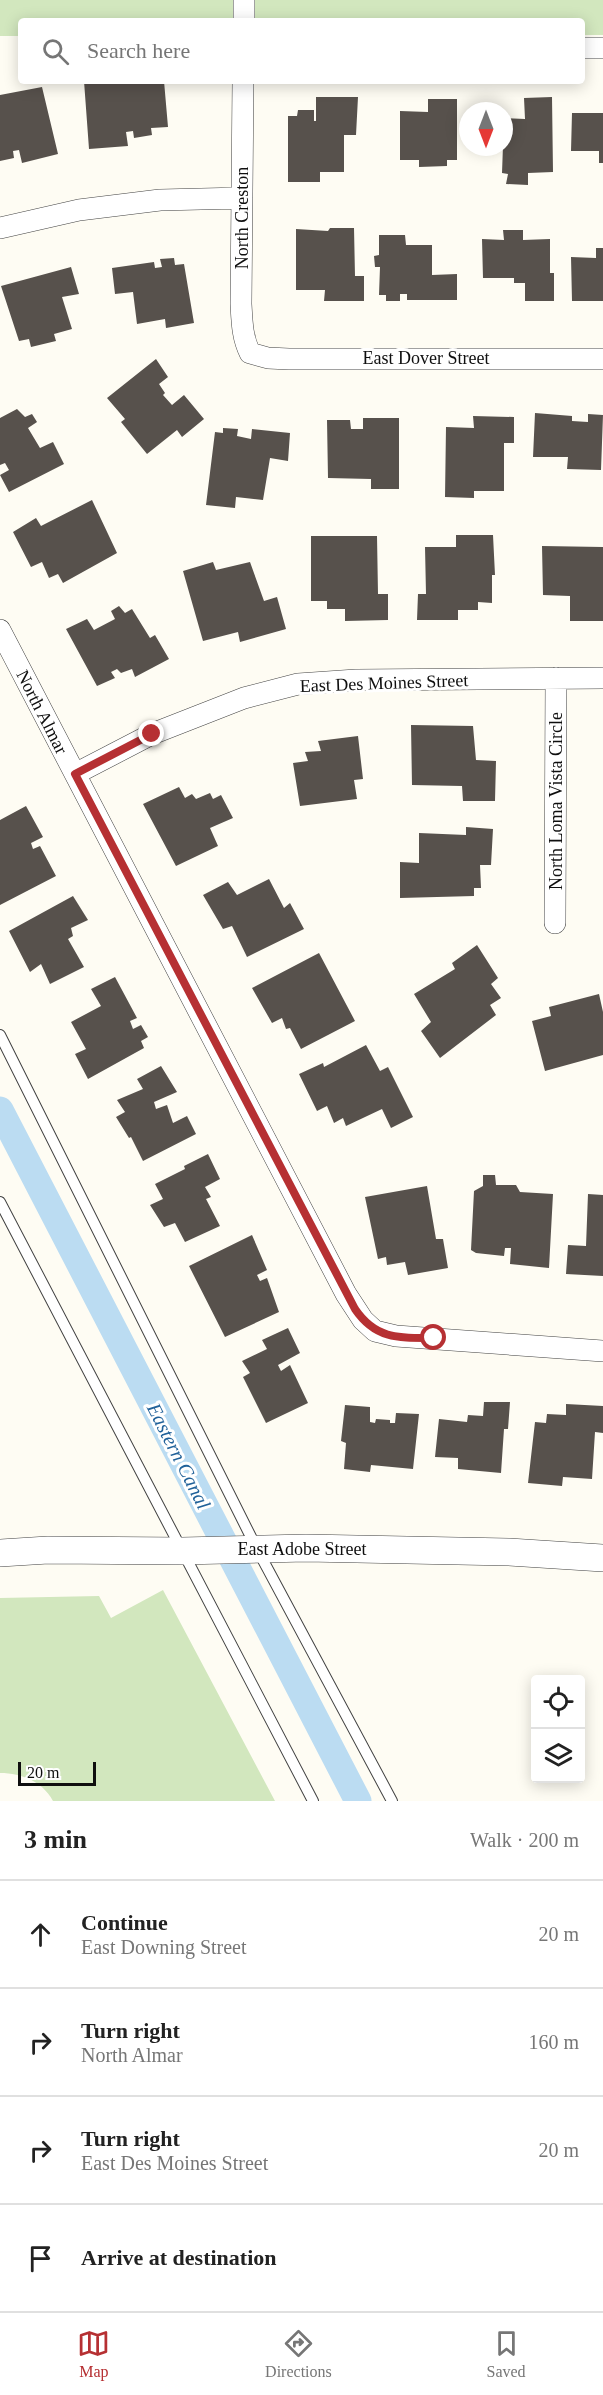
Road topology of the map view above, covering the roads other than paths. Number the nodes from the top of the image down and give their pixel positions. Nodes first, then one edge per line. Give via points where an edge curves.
1 (244, 0) edge
2 (244, 18) edge
3 (585, 48) edge
4 (603, 48) edge
5 (243, 84) edge
6 (242, 198) junction
7 (0, 228) edge
8 (250, 352) joint
9 (603, 359) edge
10 (0, 630) edge
11 (556, 678) junction
12 (603, 678) edge
13 (75, 774) junction
14 (555, 923) dead end
15 (0, 1035) edge
16 (0, 1202) edge
17 (603, 1352) edge
18 (257, 1549) junction
19 (182, 1551) junction
20 (0, 1553) edge
21 (603, 1558) edge
22 (313, 1801) edge
23 (392, 1801) edge

1 - 2 street
3 - 4 street
5 - 6 street, North Creston
6 - 7 street via 160,200 78,210
6 - 8 street, North Creston via 242,329
8 - 9 street, East Dover Street via 289,359
10 - 13 street, North Almar
11 - 12 street, East Des Moines Street
11 - 13 street, East Des Moines Street via 298,684 244,698 152,734
11 - 14 street, North Loma Vista Circle
13 - 17 street, North Almar via 363,1320 375,1331 411,1338
15 - 18 lane
16 - 19 lane
18 - 19 street, East Adobe Street
18 - 21 street, East Adobe Street via 403,1549
18 - 23 lane
19 - 20 street, East Adobe Street
19 - 22 lane

